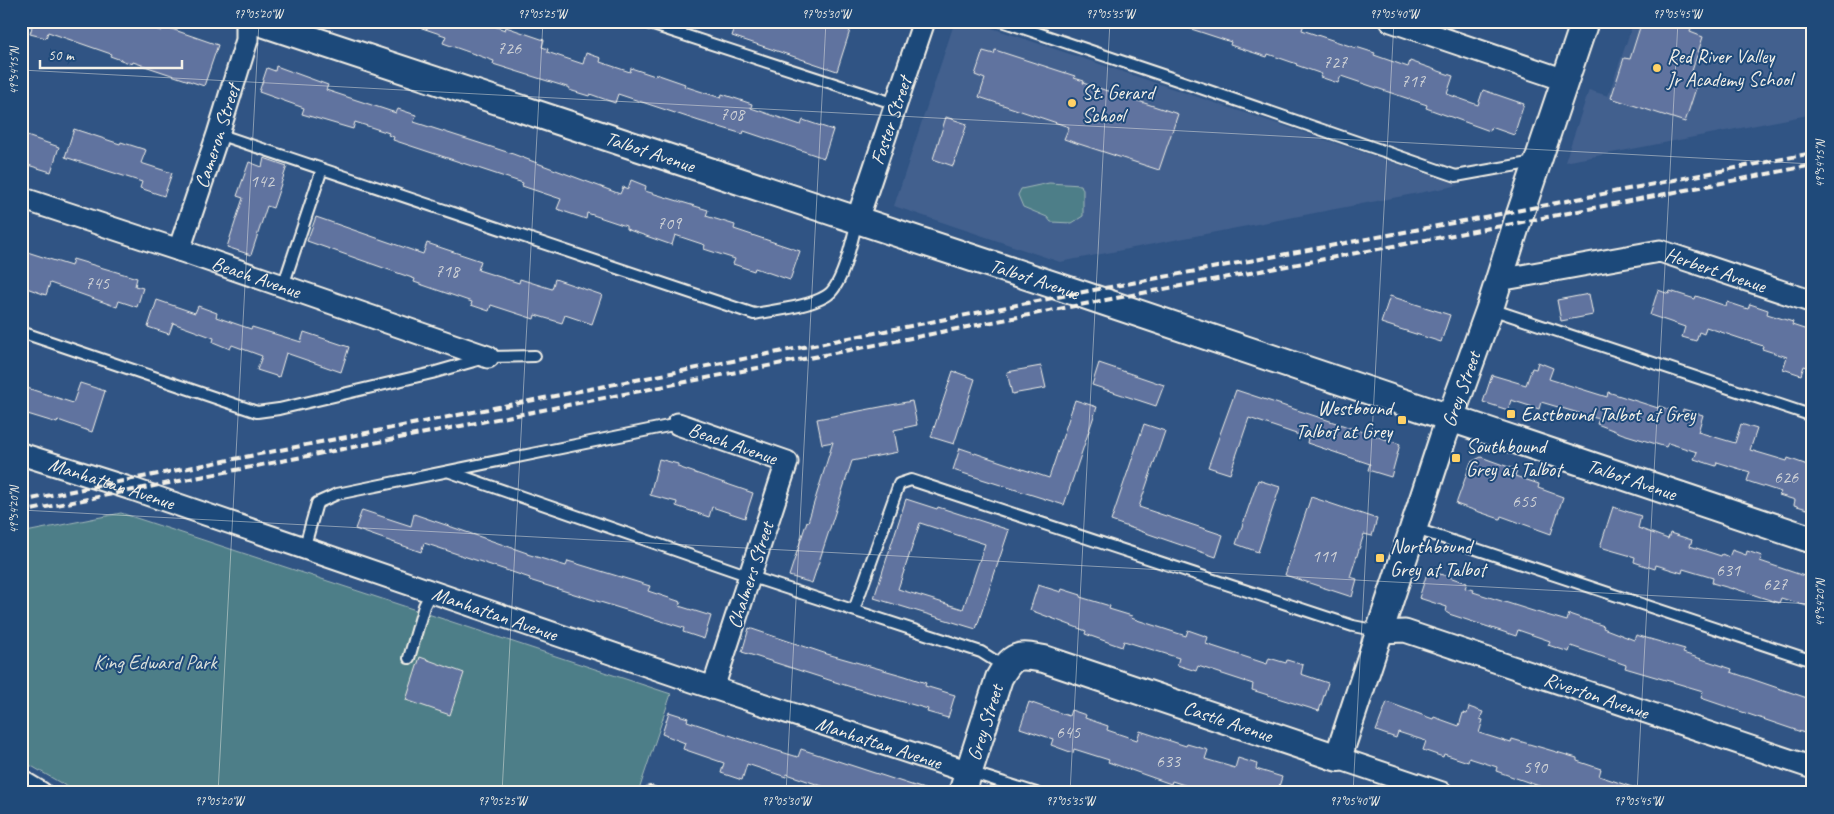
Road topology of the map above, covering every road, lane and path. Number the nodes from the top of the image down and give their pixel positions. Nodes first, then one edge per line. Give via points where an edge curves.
1 (247, 21) edge
2 (256, 21) edge
3 (641, 21) edge
4 (924, 21) edge
5 (1002, 21) edge
6 (1391, 21) edge
7 (1585, 21) edge
8 (1565, 80) junction
9 (896, 104) junction
10 (218, 134) junction
11 (1538, 162) junction
12 (322, 169) junction
13 (21, 198) edge
14 (857, 220) junction
15 (179, 250) junction
16 (1499, 280) junction
17 (282, 286) junction
18 (1813, 302) edge
19 (1490, 308) junction
20 (21, 332) edge
21 (535, 356) dead end
22 (488, 357) junction
23 (1813, 416) edge
24 (1450, 418) junction
25 (678, 424) joint
26 (21, 454) edge
27 (787, 462) joint
28 (450, 472) junction
29 (1413, 528) junction
30 (1813, 540) edge
31 (304, 549) junction
32 (750, 576) junction
33 (431, 592) junction
34 (854, 610) junction
35 (1379, 632) junction
36 (409, 658) dead end
37 (1813, 661) edge
38 (1010, 662) junction
39 (713, 688) junction
40 (1338, 758) junction
41 (1813, 768) edge
42 (21, 781) edge
43 (966, 782) edge
44 (41, 793) edge
45 (1036, 793) edge
46 (1442, 793) edge

1 - 10 street, Cameron Street via 247,40
2 - 14 street, Talbot Avenue
3 - 9 lane
4 - 9 street, Foster Street
5 - 11 lane via 1456,176
6 - 8 street
7 - 8 street, Grey Street
8 - 11 street, Grey Street
9 - 14 street, Foster Street
10 - 12 lane
10 - 15 street, Cameron Street
11 - 16 street, Grey Street
12 - 14 lane via 754,314 827,296 840,278
12 - 17 lane
13 - 15 street, Beach Avenue
14 - 24 street, Talbot Avenue
15 - 17 street, Beach Avenue
16 - 18 street, Herbert Avenue via 1660,251
16 - 19 street, Grey Street
17 - 22 street, Beach Avenue
19 - 23 lane
19 - 24 street, Grey Street
20 - 22 lane via 257,412 432,373
21 - 22 lane
24 - 29 street, Grey Street
24 - 30 street, Talbot Avenue
25 - 27 street, Beach Avenue
25 - 28 lane
26 - 31 street, Manhattan Avenue
27 - 32 street, Chalmers Street
28 - 31 lane via 337,494 317,503
28 - 32 lane
29 - 35 street, Grey Street
29 - 37 lane
31 - 33 street, Manhattan Avenue
32 - 34 lane
32 - 39 street, Chalmers Street
33 - 36 lane
33 - 39 street, Manhattan Avenue
34 - 35 lane via 899,484 911,480
34 - 38 lane
35 - 40 street, Grey Street
35 - 41 street, Riverton Avenue via 1405,631
38 - 40 street, Castle Avenue via 1026,656 1044,659
38 - 43 street, Grey Street via 999,678
39 - 43 street, Manhattan Avenue
40 - 46 street, Castle Avenue
42 - 44 street
43 - 45 lane

